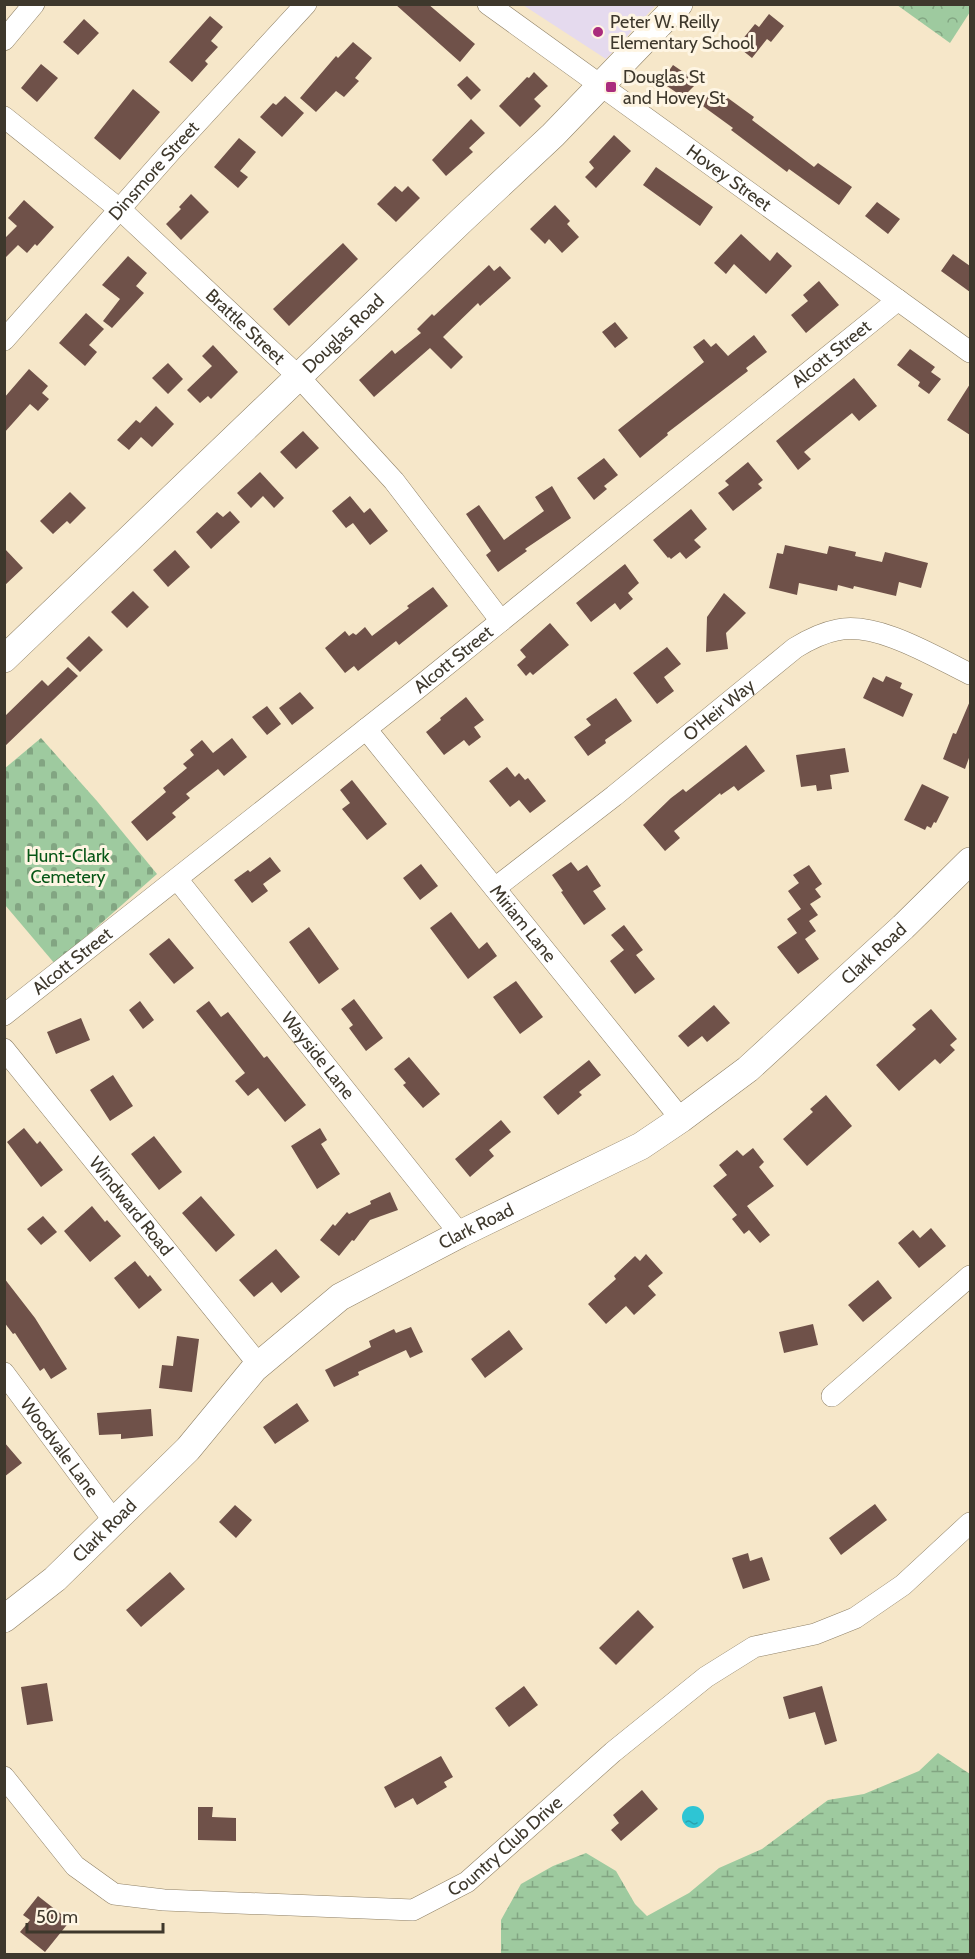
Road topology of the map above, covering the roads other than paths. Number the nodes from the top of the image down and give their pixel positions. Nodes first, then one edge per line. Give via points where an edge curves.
1 (34, 4) edge
2 (306, 4) edge
3 (488, 4) edge
4 (679, 4) edge
5 (4, 40) edge
6 (600, 87) junction
7 (4, 117) edge
8 (120, 209) junction
9 (898, 300) junction
10 (4, 340) edge
11 (970, 352) edge
12 (299, 377) junction
13 (501, 621) junction
14 (4, 659) edge
15 (970, 674) edge
16 (366, 729) junction
17 (970, 861) edge
18 (177, 879) junction
19 (495, 888) junction
20 (4, 1015) edge
21 (4, 1049) edge
22 (681, 1119) junction
23 (460, 1234) junction
24 (970, 1276) edge
25 (259, 1365) junction
26 (4, 1373) edge
27 (832, 1396) dead end
28 (114, 1521) junction
29 (970, 1523) edge
30 (4, 1619) edge
31 (4, 1777) edge

1 - 5 street
2 - 8 street, Dinsmore Street
3 - 6 street, Hovey Street
4 - 6 street, Douglas Road
6 - 9 street, Hovey Street
6 - 12 street, Douglas Road
7 - 8 street, Brattle Street
8 - 10 street, Dinsmore Street
8 - 12 street, Brattle Street
9 - 11 street, Hovey Street
9 - 13 street, Alcott Street
12 - 13 street, Brattle Street via 394,481
12 - 14 street, Douglas Road
13 - 16 street, Alcott Street
15 - 19 street, O'Heir Way via 891,637 862,629 839,629 816,636 795,648
16 - 18 street, Alcott Street
16 - 19 street, Miriam Lane
17 - 22 street, Clark Road via 748,1069
18 - 20 street, Alcott Street
18 - 23 street, Wayside Lane
19 - 22 street, Miriam Lane
21 - 25 street, Windward Road
22 - 23 street, Clark Road via 641,1146
23 - 25 street, Clark Road via 340,1297
24 - 27 street
25 - 28 street, Clark Road via 188,1449
26 - 28 street, Woodvale Lane
28 - 30 street, Clark Road via 55,1580
29 - 31 street, Country Club Drive via 903,1585 855,1618 815,1634 754,1647 706,1677 613,1752 467,1882 413,1910 164,1900 114,1894 75,1866

